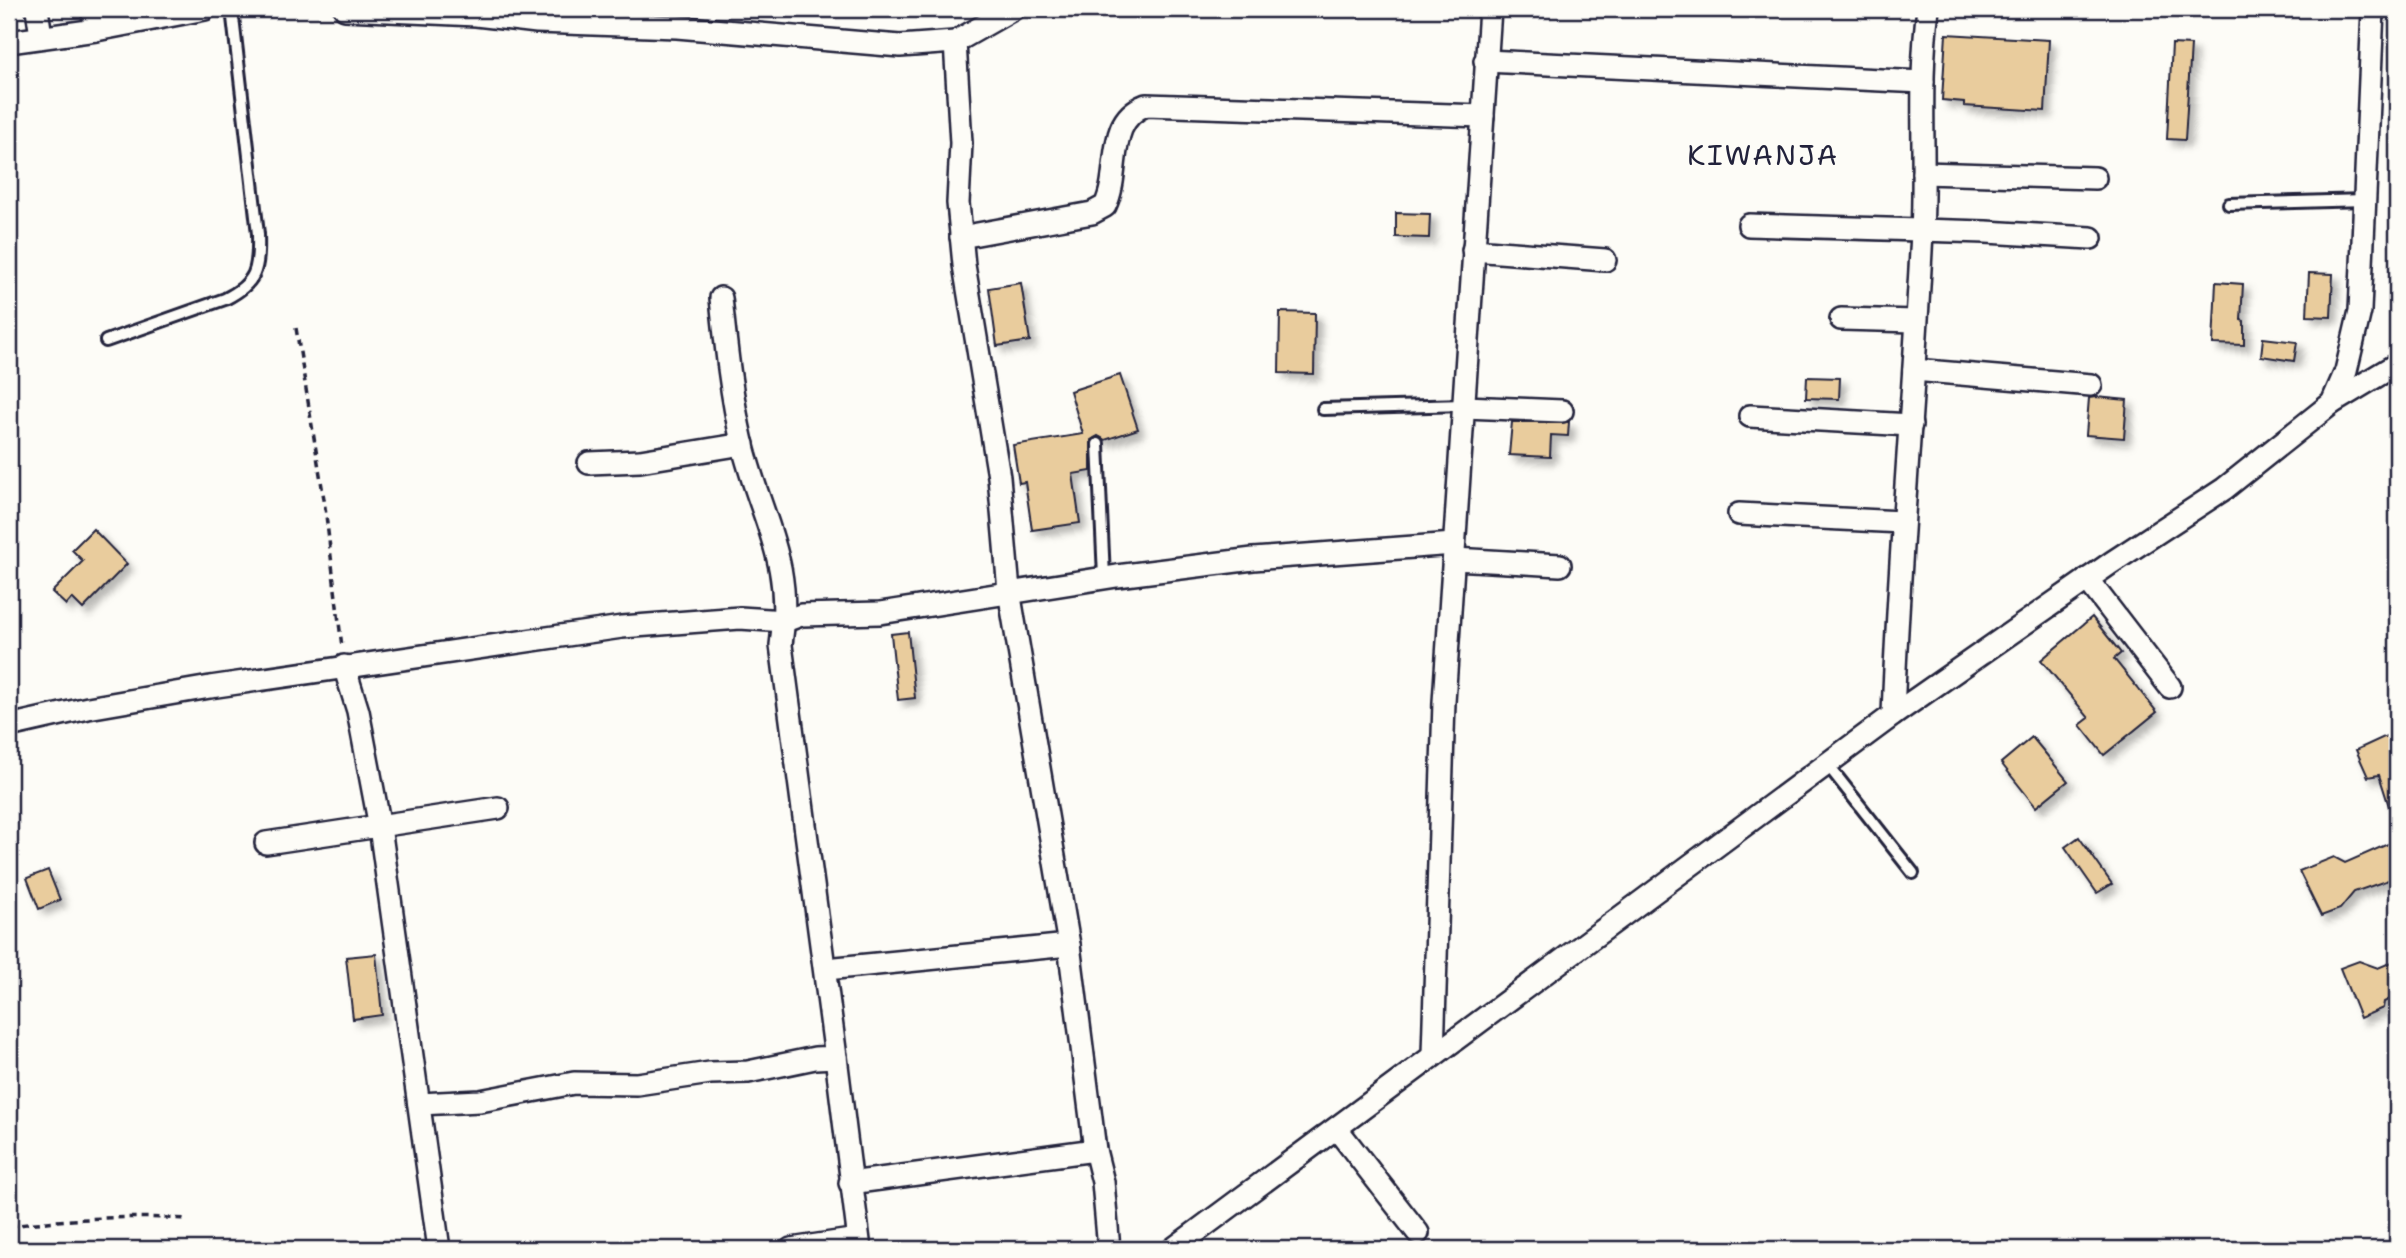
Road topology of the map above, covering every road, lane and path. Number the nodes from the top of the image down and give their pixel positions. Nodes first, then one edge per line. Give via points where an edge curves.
1 (37, 9) edge
2 (92, 9) edge
3 (205, 9) edge
4 (232, 9) edge
5 (345, 9) edge
6 (1013, 9) edge
7 (1490, 9) edge
8 (1928, 9) edge
9 (2373, 9) edge
10 (632, 17) edge
11 (96, 30) junction
12 (41, 36) junction
13 (9, 42) edge
14 (954, 42) junction
15 (1485, 61) junction
16 (1923, 82) junction
17 (1483, 116) junction
18 (1923, 173) junction
19 (2095, 178) dead end
20 (2365, 200) junction
21 (2229, 204) dead end
22 (1749, 225) dead end
23 (1922, 230) junction
24 (961, 237) junction
25 (2091, 238) dead end
26 (1473, 250) junction
27 (1605, 260) dead end
28 (720, 298) dead end
29 (1841, 319) dead end
30 (1916, 321) junction
31 (296, 328) dead end
32 (106, 341) dead end
33 (2397, 364) edge
34 (1914, 370) junction
35 (2091, 385) dead end
36 (2332, 403) junction
37 (1464, 406) junction
38 (1323, 409) dead end
39 (1562, 411) dead end
40 (1750, 416) dead end
41 (1911, 425) junction
42 (743, 444) junction
43 (1098, 444) dead end
44 (589, 463) dead end
45 (1739, 514) dead end
46 (1902, 522) junction
47 (1454, 551) junction
48 (1560, 565) dead end
49 (1104, 578) junction
50 (2087, 579) junction
51 (1009, 590) junction
52 (785, 621) junction
53 (344, 666) junction
54 (2170, 687) dead end
55 (1894, 715) junction
56 (9, 726) edge
57 (1827, 764) junction
58 (498, 808) dead end
59 (380, 827) junction
60 (266, 843) dead end
61 (1913, 873) dead end
62 (1069, 945) junction
63 (826, 969) junction
64 (1433, 1054) junction
65 (836, 1057) junction
66 (419, 1104) junction
67 (1338, 1129) junction
68 (1095, 1150) junction
69 (850, 1183) junction
70 (187, 1219) dead end
71 (9, 1226) edge
72 (1418, 1233) dead end
73 (859, 1244) edge
74 (439, 1249) edge
75 (791, 1249) edge
76 (1109, 1249) edge
77 (1173, 1249) edge

1 - 12 street
2 - 11 street
3 - 11 street
4 - 32 lane via 258,234 253,278 243,290 225,299
5 - 10 street
6 - 14 street
7 - 15 street
8 - 16 street
9 - 20 street
10 - 14 street via 900,46
11 - 12 street
12 - 13 street
14 - 24 street
15 - 16 street
15 - 17 street
16 - 18 street
17 - 24 street via 1146,105 1131,111 1121,123 1105,206 1093,213
17 - 26 street
18 - 19 street
18 - 23 street
20 - 21 lane
20 - 36 street via 2360,311 2346,371
22 - 23 street
23 - 25 street
23 - 30 street
24 - 51 street via 999,477
26 - 27 street
26 - 37 street
28 - 42 street
29 - 30 street
30 - 34 street
31 - 53 path via 324,499
33 - 36 street
34 - 35 street
34 - 41 street
36 - 50 street via 2224,488
37 - 38 lane
37 - 39 street
37 - 47 street
40 - 41 street
41 - 46 street
42 - 44 street via 640,461
42 - 52 street via 781,563
43 - 49 lane
45 - 46 street
46 - 55 street
47 - 48 street
47 - 49 street via 1253,559
47 - 64 street via 1444,702
49 - 51 street
50 - 54 street
50 - 55 street
51 - 52 street via 880,613 801,615
51 - 62 street
52 - 53 street via 740,618 622,627
52 - 63 street via 781,645
53 - 56 street via 88,708
53 - 59 street via 358,711
55 - 57 street
57 - 61 lane
57 - 64 street
58 - 59 street
59 - 60 street
59 - 66 street
62 - 63 street
62 - 68 street
63 - 65 street
64 - 67 street
65 - 66 street via 748,1072 637,1084 574,1083 480,1101
65 - 69 street
66 - 74 street
67 - 72 street
67 - 77 street
68 - 69 street
68 - 76 street
69 - 73 street
70 - 71 path via 110,1216
73 - 75 street

